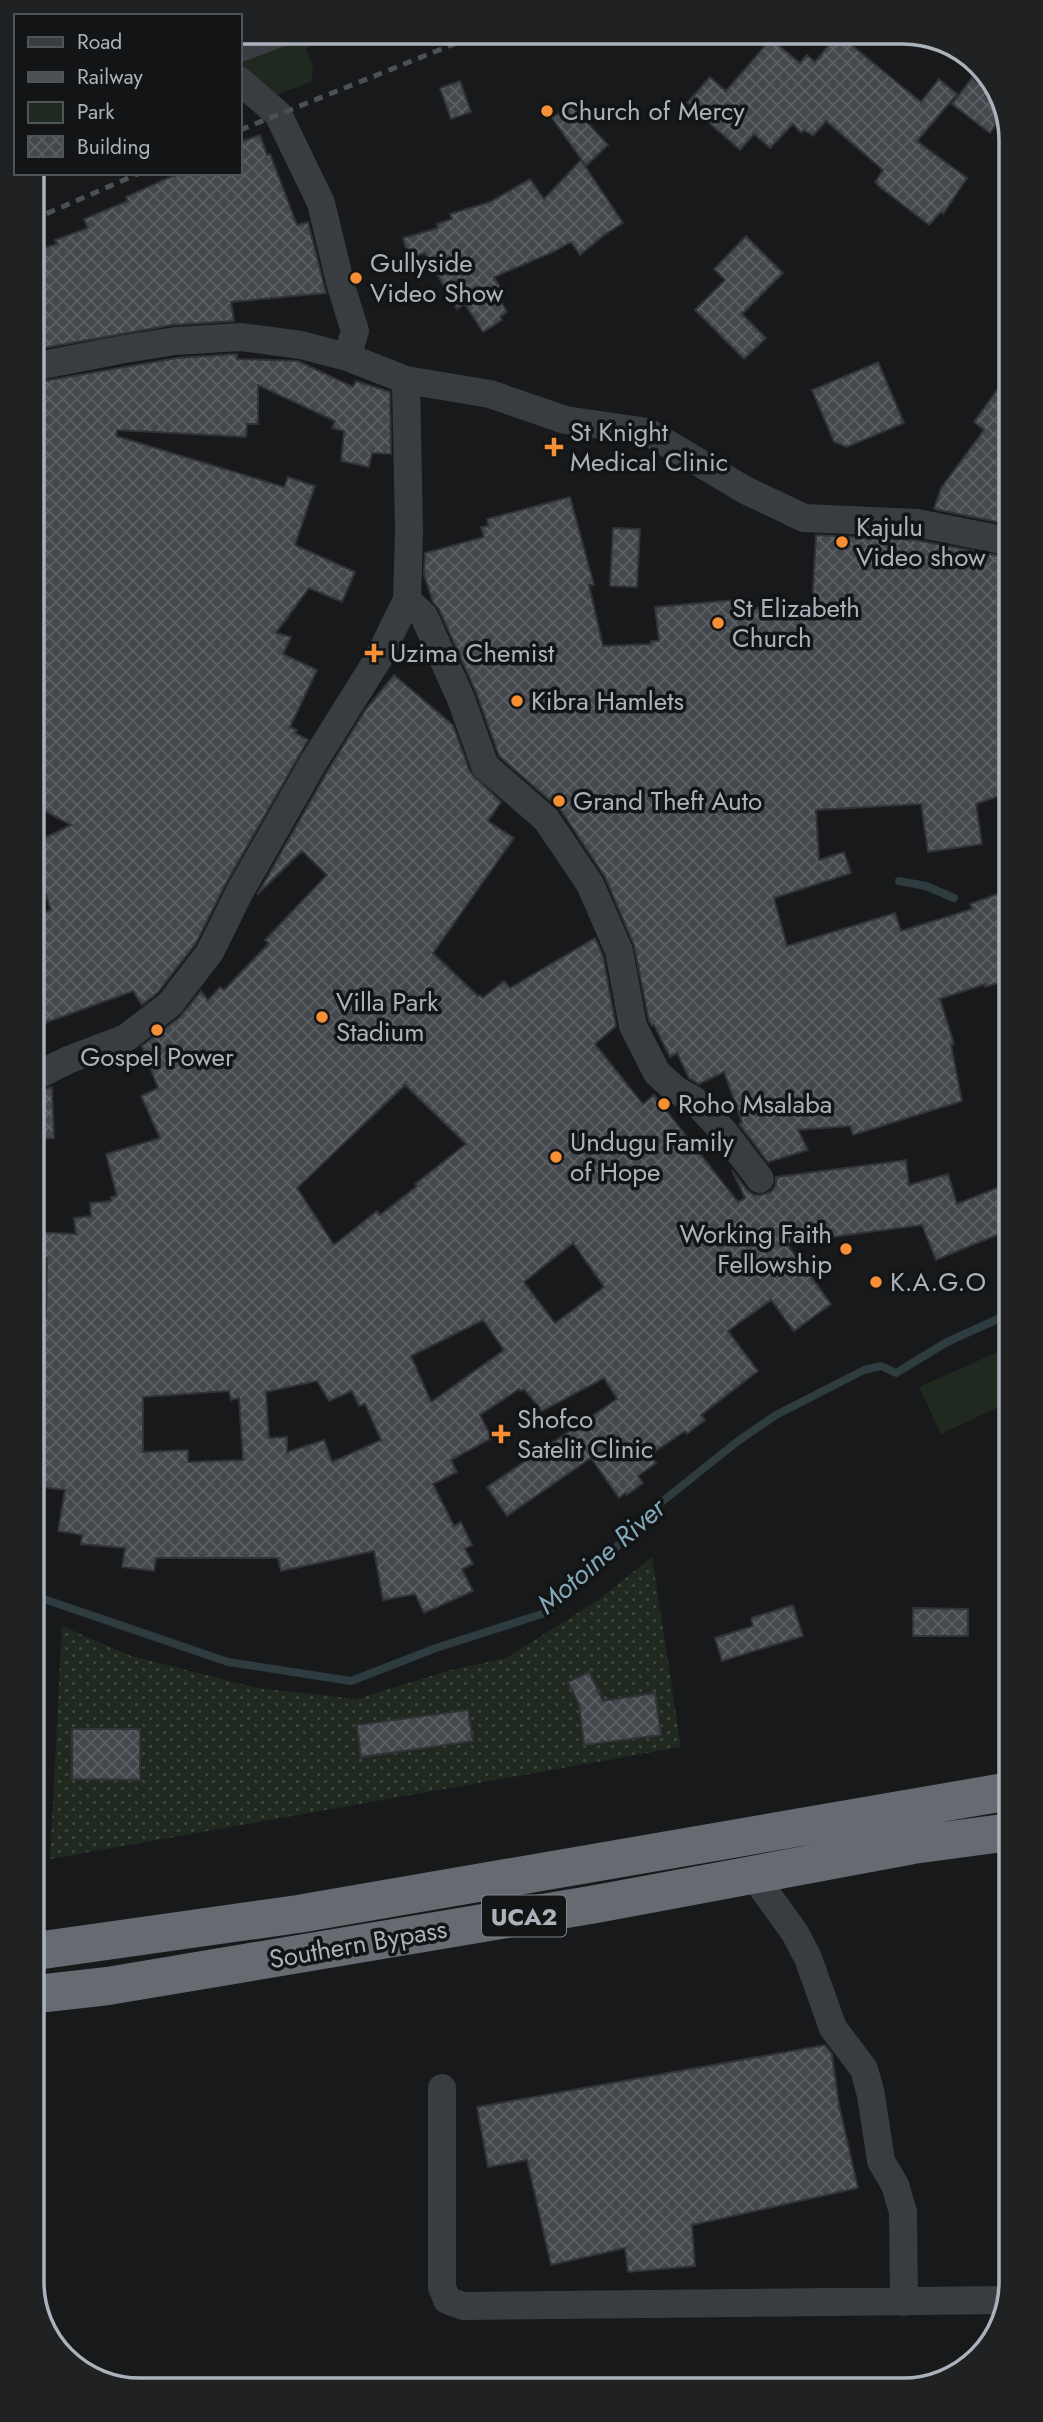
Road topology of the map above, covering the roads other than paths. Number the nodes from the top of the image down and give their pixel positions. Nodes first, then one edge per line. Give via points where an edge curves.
1 (242, 83) edge
2 (347, 357) junction
3 (44, 365) edge
4 (406, 380) junction
5 (999, 539) edge
6 (407, 600) junction
7 (44, 1072) edge
8 (760, 1179) dead end
9 (999, 1793) edge
10 (999, 1833) edge
11 (753, 1875) junction
12 (44, 1950) edge
13 (44, 1993) edge
14 (442, 2088) dead end
15 (997, 2301) edge
16 (904, 2302) junction

1 - 2 street via 278,114 321,204 355,331
2 - 3 street via 241,337 175,341
2 - 4 street
4 - 5 street via 490,394 565,420 648,432 745,490 804,518 917,523
4 - 6 street
6 - 7 street via 378,659 239,893 210,952 170,1004 126,1038
6 - 8 street via 424,616 485,766 547,820 590,884 619,951 633,1026 657,1073 694,1100
9 - 12 highway, Southern Bypass / UCA2 via 298,1914
10 - 11 highway, Southern Bypass / UCA2
11 - 13 highway, Southern Bypass / UCA2
11 - 16 street via 795,1933 833,2028 864,2069 881,2161 903,2212
14 - 16 street via 442,2287 447,2300 463,2306
15 - 16 street

